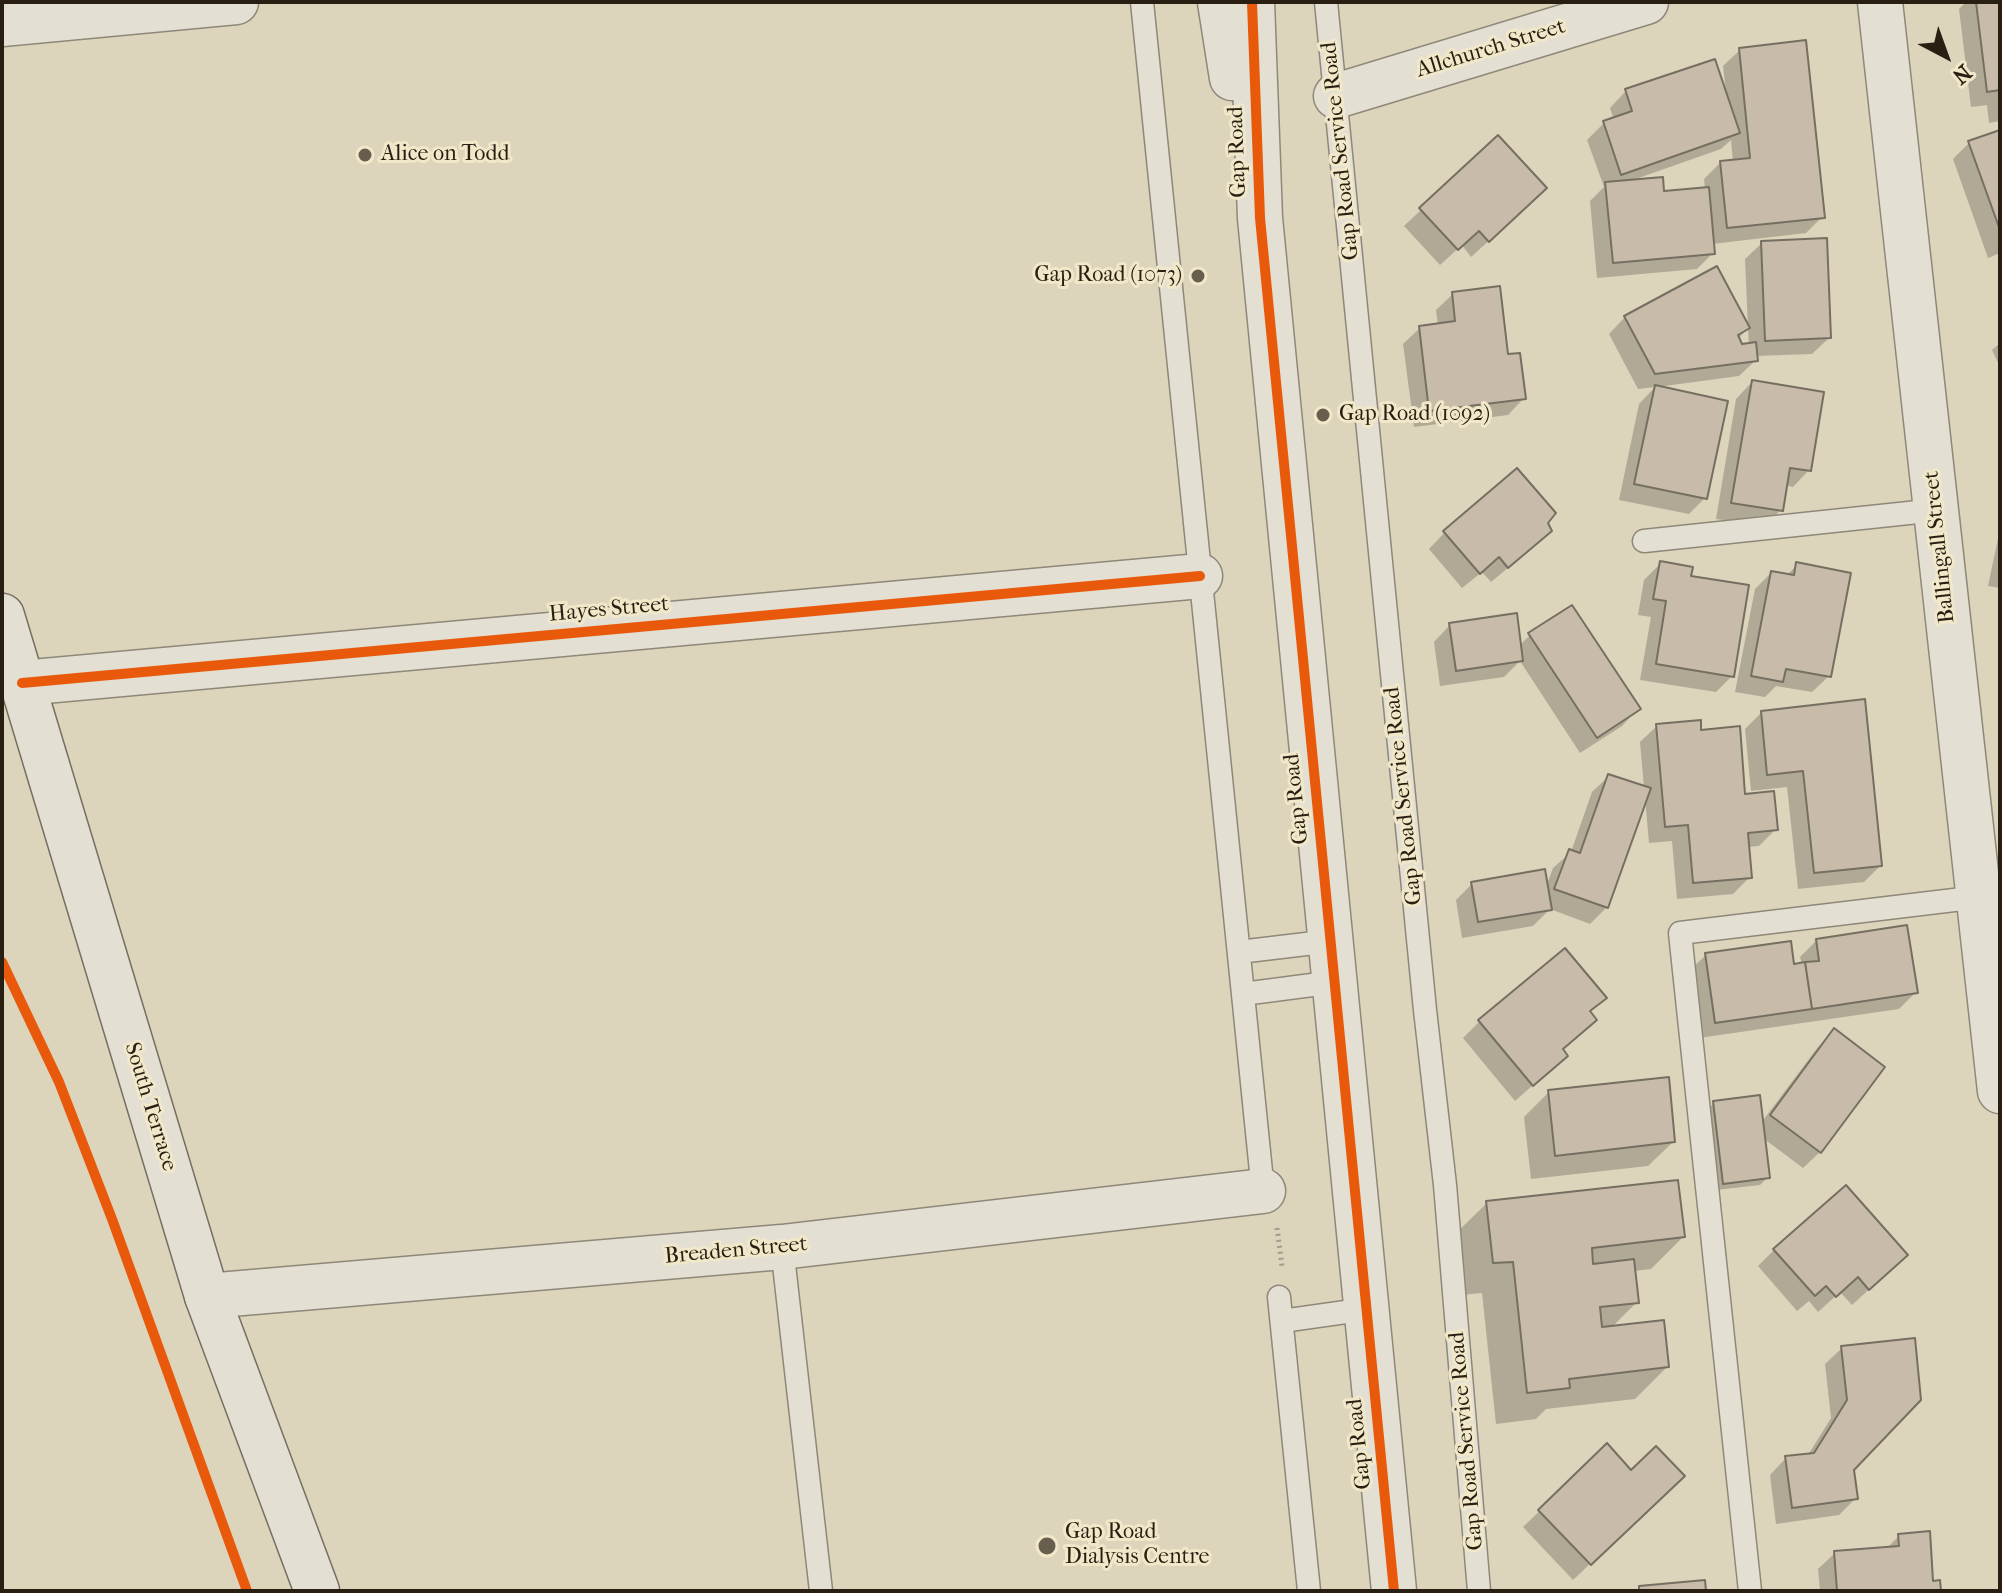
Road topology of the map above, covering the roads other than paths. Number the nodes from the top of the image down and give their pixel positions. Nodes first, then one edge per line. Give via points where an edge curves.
1 (236, 2) edge
2 (1142, 2) edge
3 (1220, 2) edge
4 (1252, 2) edge
5 (1326, 2) edge
6 (1646, 2) edge
7 (1880, 2) edge
8 (2, 24) edge
9 (1336, 96) junction
10 (1260, 218) junction
11 (1937, 510) junction
12 (1644, 541) dead end
13 (1200, 576) junction
14 (2, 616) edge
15 (22, 683) junction
16 (1979, 897) junction
17 (1239, 952) junction
18 (1333, 962) junction
19 (1243, 994) junction
20 (2000, 1091) edge
21 (1263, 1191) joint
22 (782, 1247) junction
23 (207, 1296) junction
24 (1279, 1297) road end
25 (1367, 1309) junction
26 (1282, 1321) junction
27 (317, 1591) edge
28 (821, 1591) edge
29 (1309, 1591) edge
30 (1394, 1591) edge
31 (1479, 1591) edge
32 (1750, 1591) edge

1 - 8 street
2 - 13 lane
3 - 10 street, Gap Road
4 - 10 street, Gap Road
5 - 9 lane, Gap Road Service Road
6 - 9 street, Allchurch Street
7 - 11 street, Ballingall Street
9 - 31 lane, Gap Road Service Road via 1445,1185
10 - 18 street, Gap Road
11 - 12 lane
11 - 16 street, Ballingall Street
13 - 15 street, Hayes Street
13 - 17 lane
14 - 15 street, South Terrace
15 - 23 street, South Terrace
16 - 20 street, Ballingall Street
16 - 32 lane via 1680,933
17 - 18 lane
17 - 19 lane
18 - 19 lane
18 - 25 street, Gap Road
19 - 21 lane
21 - 22 street, Breaden Street
22 - 23 street, Breaden Street
22 - 28 lane
23 - 27 street, South Terrace
24 - 26 lane
25 - 26 lane
25 - 30 street, Gap Road
26 - 29 lane

